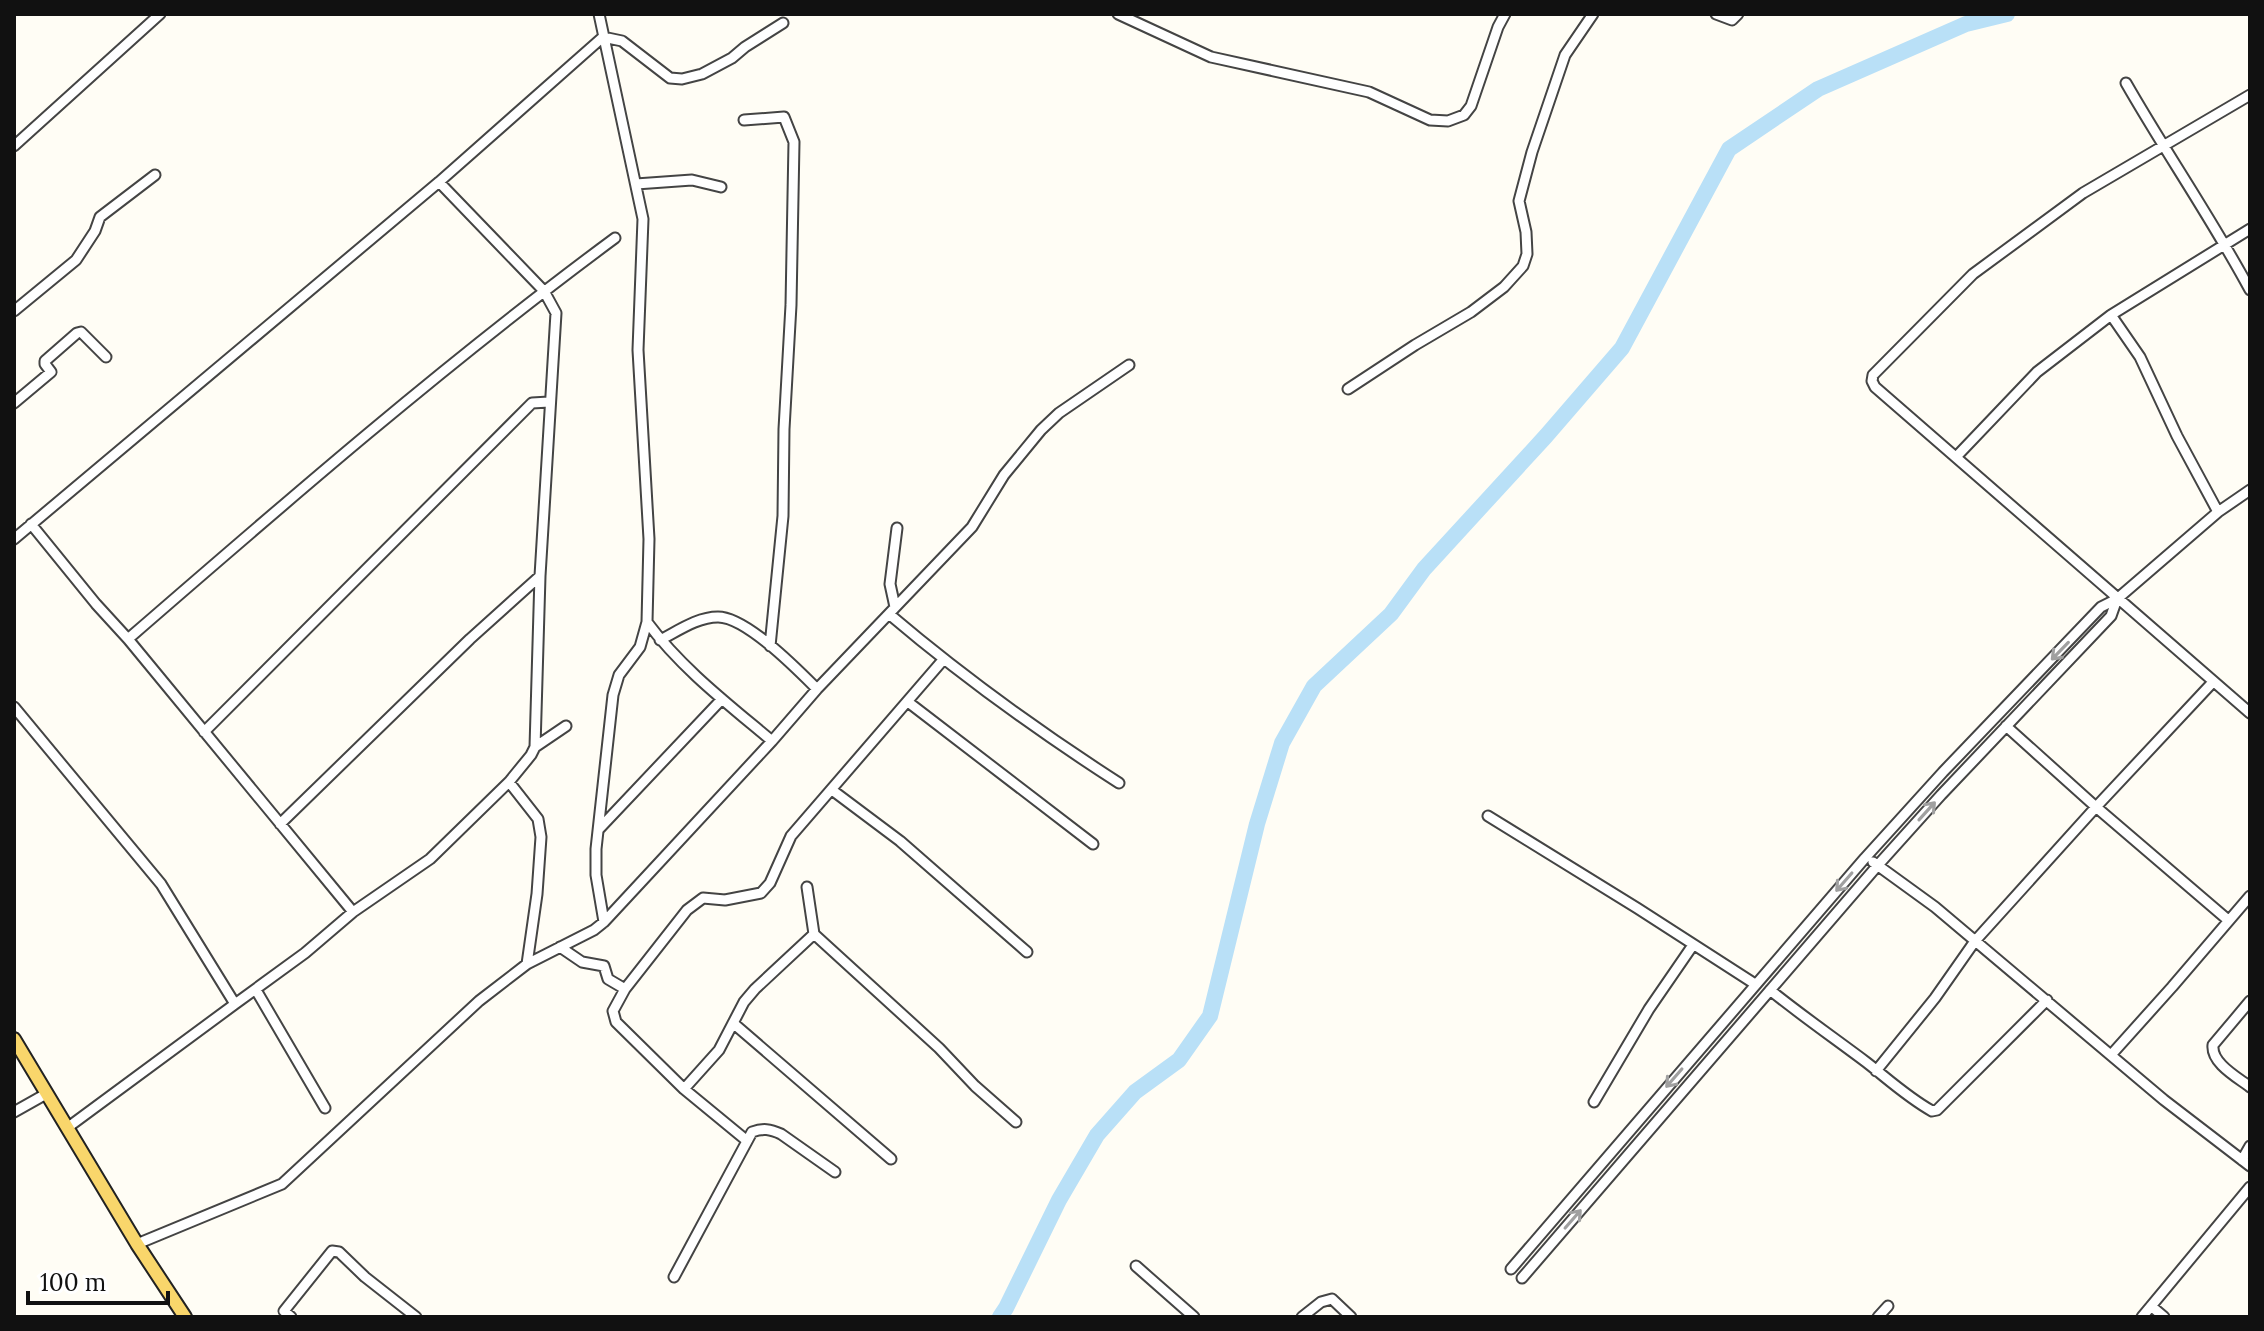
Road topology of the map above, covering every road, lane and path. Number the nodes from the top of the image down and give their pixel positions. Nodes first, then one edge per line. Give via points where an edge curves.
1 (160, 14) edge
2 (599, 14) edge
3 (1118, 14) edge
4 (1505, 14) edge
5 (1593, 14) edge
6 (1716, 14) edge
7 (1738, 14) edge
8 (783, 23) dead end
9 (603, 37) junction
10 (2126, 83) dead end
11 (2250, 95) edge
12 (744, 120) dead end
13 (14, 146) edge
14 (2162, 146) junction
15 (155, 175) dead end
16 (439, 182) junction
17 (636, 184) junction
18 (721, 187) dead end
19 (2250, 229) edge
20 (615, 238) dead end
21 (2225, 243) junction
22 (2250, 290) edge
23 (544, 291) junction
24 (14, 311) edge
25 (2111, 315) junction
26 (106, 357) dead end
27 (1129, 365) dead end
28 (1348, 389) dead end
29 (549, 402) junction
30 (14, 403) edge
31 (1956, 457) junction
32 (2250, 490) edge
33 (2218, 512) junction
34 (31, 524) junction
35 (897, 528) dead end
36 (14, 539) edge
37 (540, 576) junction
38 (2117, 599) junction
39 (892, 610) junction
40 (647, 622) junction
41 (128, 639) junction
42 (660, 640) junction
43 (770, 646) junction
44 (943, 660) junction
45 (2213, 682) junction
46 (817, 689) junction
47 (722, 699) junction
48 (908, 702) junction
49 (14, 707) edge
50 (2250, 713) edge
51 (566, 726) dead end
52 (2006, 726) junction
53 (204, 732) junction
54 (772, 741) junction
55 (535, 747) junction
56 (509, 782) junction
57 (1119, 783) dead end
58 (832, 790) junction
59 (2096, 807) junction
60 (1488, 816) dead end
61 (280, 824) junction
62 (599, 829) junction
63 (1093, 844) dead end
64 (1865, 858) junction
65 (1878, 865) junction
66 (807, 887) dead end
67 (2250, 896) edge
68 (353, 912) junction
69 (2228, 920) junction
70 (604, 922) junction
71 (814, 934) junction
72 (1975, 941) junction
73 (1693, 945) junction
74 (560, 947) junction
75 (1027, 952) dead end
76 (527, 964) junction
77 (1755, 984) junction
78 (625, 989) junction
79 (256, 990) junction
80 (1770, 990) junction
81 (2047, 1000) junction
82 (2250, 1001) edge
83 (235, 1004) junction
84 (733, 1023) junction
85 (14, 1039) edge
86 (2111, 1055) junction
87 (1876, 1071) junction
88 (2250, 1087) edge
89 (684, 1089) junction
90 (46, 1094) junction
91 (1594, 1102) dead end
92 (325, 1108) dead end
93 (14, 1112) edge
94 (1016, 1122) dead end
95 (67, 1128) junction
96 (746, 1140) junction
97 (2250, 1146) edge
98 (891, 1159) dead end
99 (2246, 1163) edge
100 (835, 1172) dead end
101 (2250, 1187) edge
102 (137, 1244) junction
103 (1136, 1266) dead end
104 (1511, 1269) dead end
105 (674, 1277) dead end
106 (1522, 1278) dead end
107 (1888, 1306) dead end
108 (2151, 1306) junction
109 (185, 1317) edge
110 (291, 1317) edge
111 (416, 1317) edge
112 (1194, 1317) edge
113 (1302, 1317) edge
114 (1351, 1317) edge
115 (1878, 1317) edge
116 (2142, 1317) edge
117 (2164, 1317) edge

1 - 13 street
2 - 9 street
3 - 4 street via 1211,57 1369,92 1430,120 1448,121 1471,106
5 - 28 street via 1565,55 1532,152 1519,201 1526,232 1523,266 1471,312
6 - 7 street via 1732,20
8 - 9 street via 732,58 682,79 670,78 622,41
9 - 16 street
9 - 17 street
10 - 14 street
11 - 14 street
12 - 43 street via 784,117 794,142 783,516
14 - 21 street
14 - 31 street via 2083,193 1973,274 1873,375 1875,387
15 - 24 street via 100,217 76,260
16 - 23 street
16 - 34 street
17 - 18 street via 692,180
17 - 40 street via 643,219 638,350 649,539
19 - 21 street
20 - 23 street
21 - 22 street
21 - 25 street
23 - 29 street via 556,313
23 - 41 street
25 - 31 street via 2037,372
25 - 33 street via 2140,357
26 - 30 street via 77,333 45,361 51,372
27 - 39 street via 1041,430 1004,475 972,527
29 - 37 street
29 - 53 street via 532,403
31 - 38 street
32 - 33 street
33 - 38 street
34 - 36 street
34 - 41 street
35 - 39 street
37 - 55 street
37 - 61 street
38 - 45 street
38 - 52 street via 2111,616
38 -> 64 street via 2101,607
39 - 44 street
39 - 46 street
40 - 42 street
40 - 62 street via 640,647 615,686
41 - 53 street
42 - 43 street via 695,622 719,617 731,619
42 - 47 street
43 - 46 street
44 - 48 street
44 - 57 street
45 - 50 street
45 - 59 street
46 - 54 street
47 - 54 street
47 - 62 street
48 - 58 street
48 - 63 street
49 - 83 street via 161,884
51 - 55 street
52 - 59 street
65 -> 52 street
53 - 61 street
54 - 70 street
55 - 56 street
56 - 68 street via 430,859
56 - 76 street via 538,819 541,837
58 - 75 street via 900,841
58 - 78 street via 791,836 761,893 703,898 687,910
59 - 69 street
59 - 72 street
60 - 73 street
61 - 68 street
62 - 70 street via 596,875
64 - 65 street
64 -> 77 street
65 - 72 street
65 - 80 street
66 - 71 street
67 - 69 street
68 - 79 street
69 - 86 street
70 - 74 street
71 - 84 street via 755,989
71 - 94 street
72 - 81 street
72 - 87 street
73 - 77 street
73 - 91 street
74 - 76 street
74 - 78 street via 582,962 604,966 608,979
76 - 102 street via 479,1001 282,1184
77 -> 104 street
78 - 89 street via 613,1018
79 - 83 street
79 - 92 street
80 - 87 street
106 -> 80 street
81 - 86 street
81 - 87 street via 1937,1110
82 - 88 street via 2212,1052
83 - 95 street
84 - 89 street via 719,1050
84 - 98 street
85 - 90 main road
86 - 99 street
89 - 96 street
90 - 93 street
90 - 95 main road
95 - 102 main road
96 - 100 street via 752,1132 771,1130
96 - 105 street
97 - 99 street
101 - 108 street
102 - 109 main road
103 - 112 street
107 - 115 street
108 - 116 street
108 - 117 street
110 - 111 street via 284,1311 332,1251
113 - 114 street via 1332,1299

